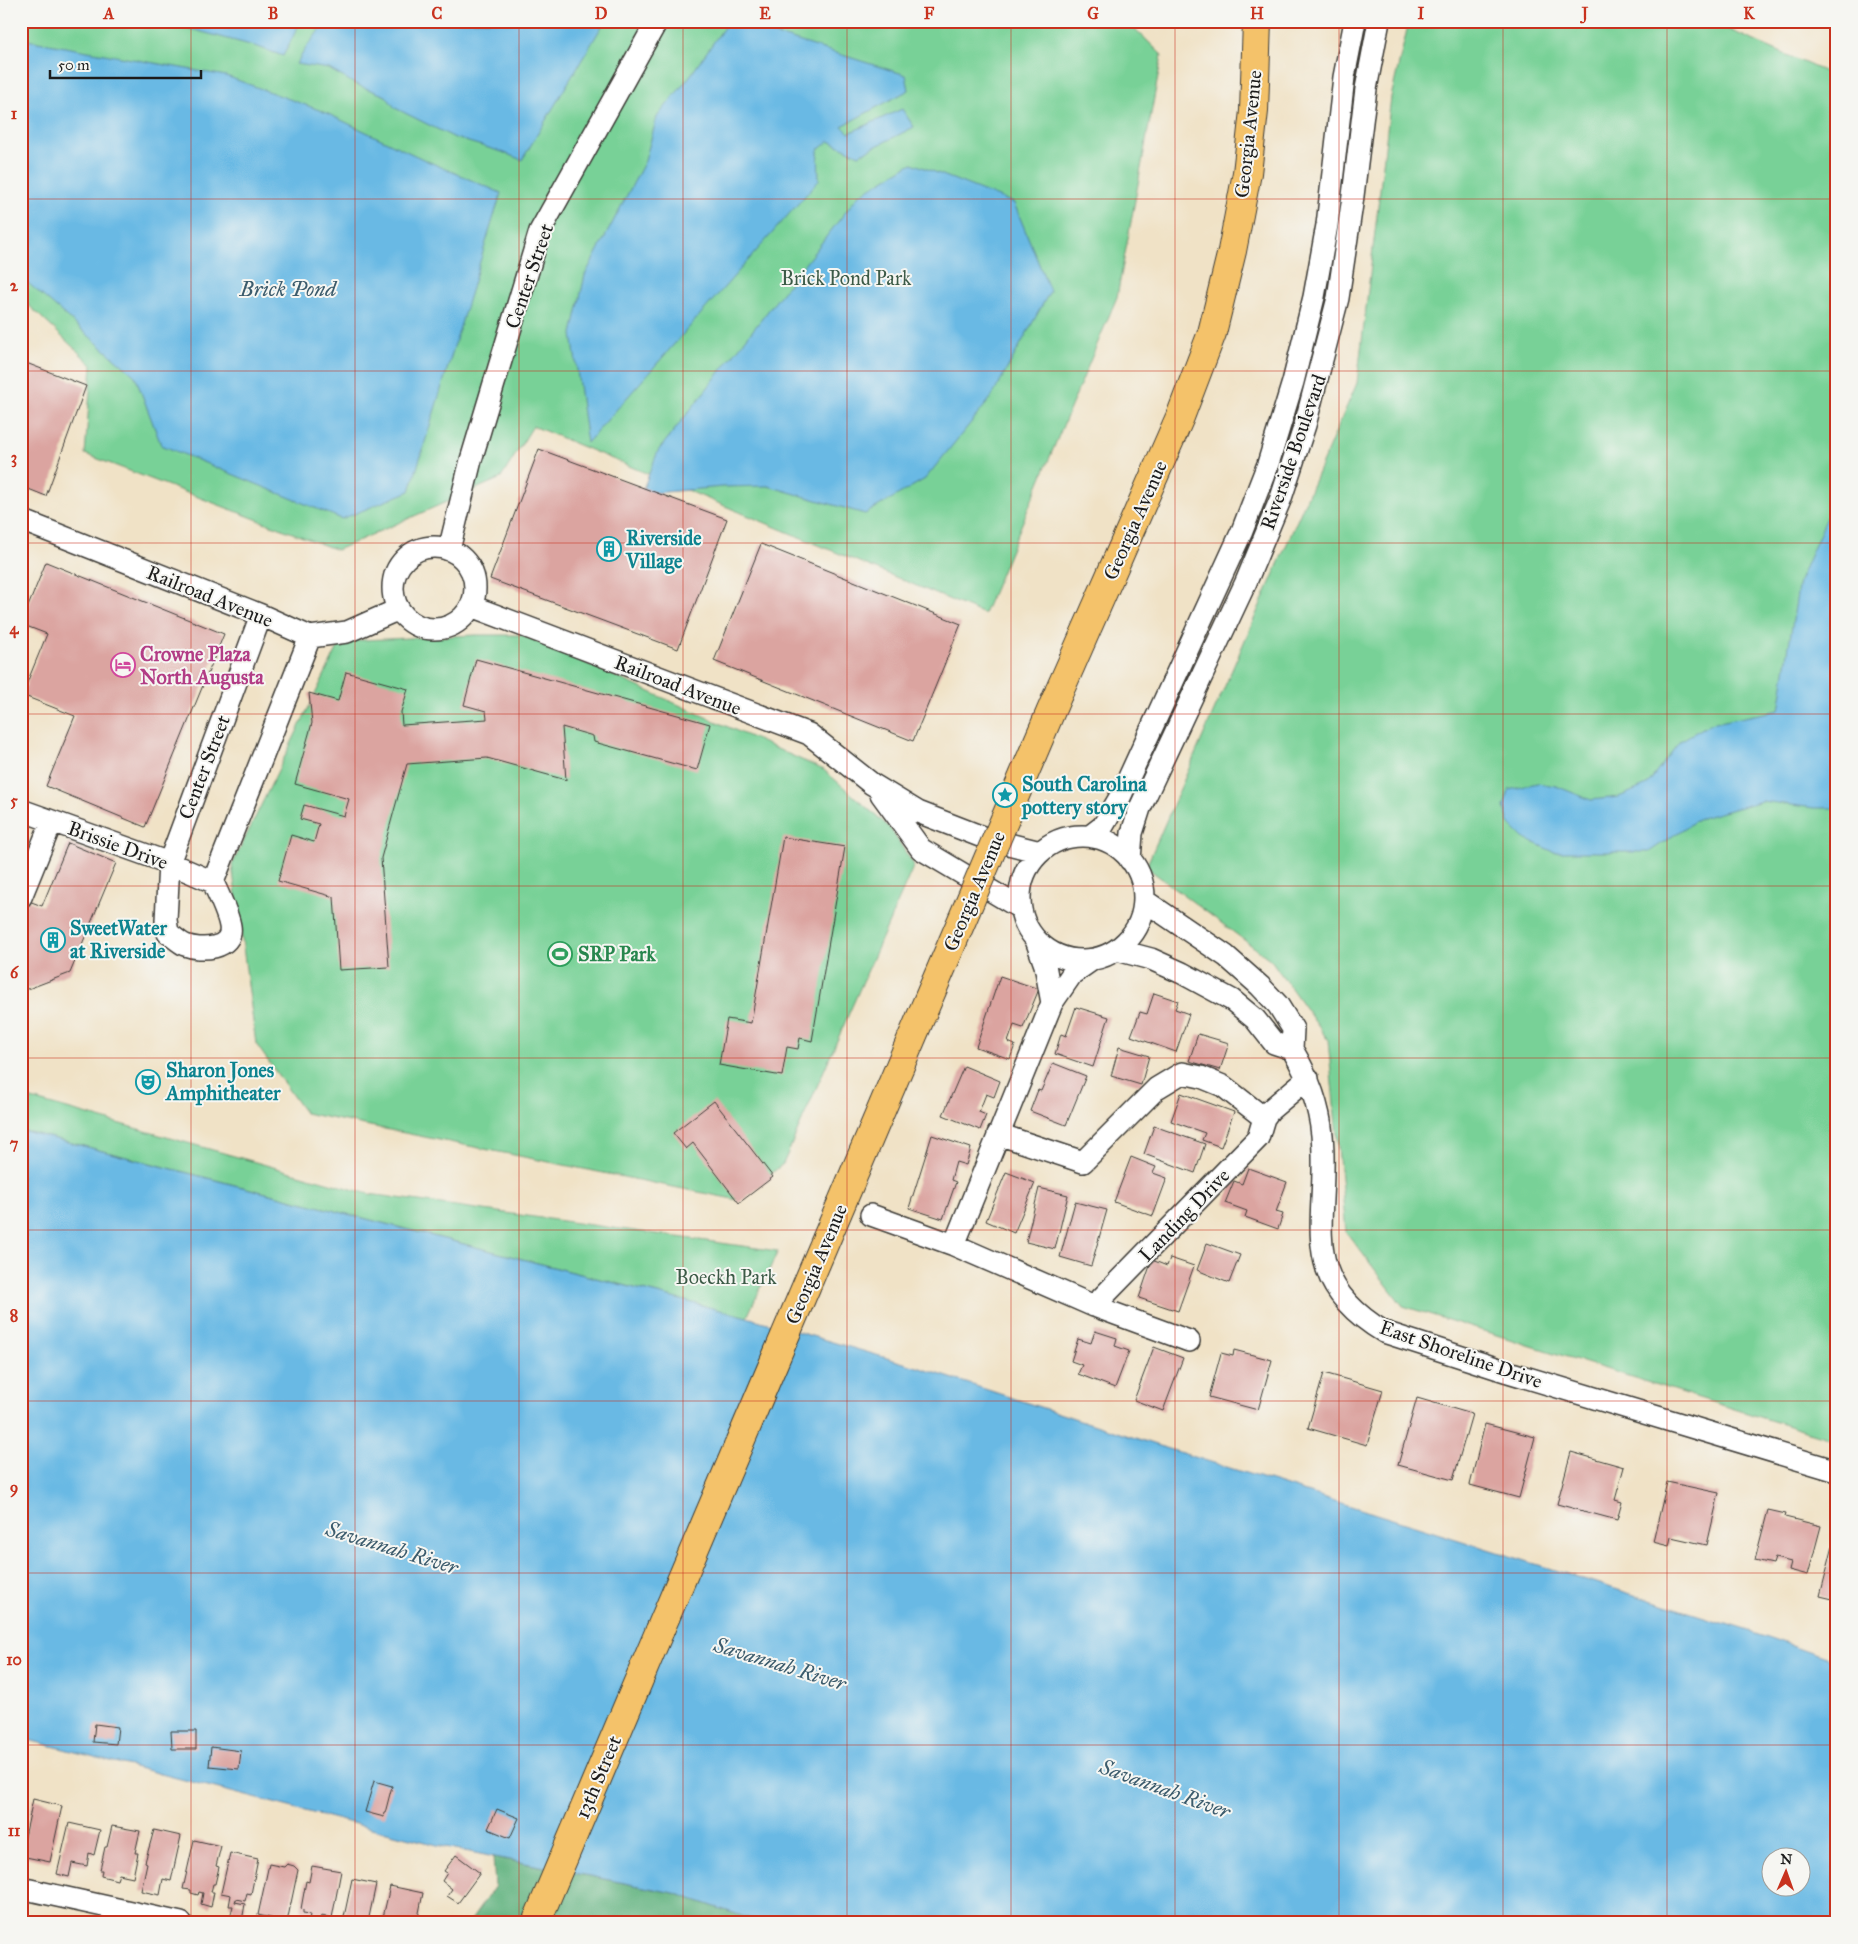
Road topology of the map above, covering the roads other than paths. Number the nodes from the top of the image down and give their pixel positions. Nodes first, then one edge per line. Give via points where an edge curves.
1 (658, 21) edge
2 (1257, 21) edge
3 (1355, 21) edge
4 (1379, 21) edge
5 (21, 520) edge
6 (448, 550) junction
7 (471, 606) junction
8 (399, 609) junction
9 (261, 615) junction
10 (310, 638) junction
11 (872, 784) junction
12 (21, 810) edge
13 (52, 821) junction
14 (1090, 836) junction
15 (1040, 852) junction
16 (1130, 860) junction
17 (169, 863) junction
18 (213, 882) junction
19 (21, 897) edge
20 (1145, 901) junction
21 (1020, 908) junction
22 (1036, 940) junction
23 (1117, 950) junction
24 (1092, 960) junction
25 (1052, 1003) junction
26 (1292, 1049) junction
27 (1308, 1078) junction
28 (1264, 1118) junction
29 (998, 1134) junction
30 (871, 1215) dead end
31 (954, 1245) junction
32 (1094, 1306) junction
33 (1189, 1340) dead end
34 (1837, 1471) edge
35 (660, 1630) joint
36 (21, 1888) edge
37 (181, 1923) edge
38 (536, 1923) edge

1 - 6 street, Center Street via 540,231 471,460
2 - 35 main road, Georgia Avenue, bridge via 1254,111 1247,173 1212,333 1180,417 1059,692
3 - 14 street, Riverside Boulevard via 1344,77 1327,225 1314,297 1268,464 1242,531 1120,798 1103,826
4 - 16 street, Riverside Boulevard via 1366,89 1338,298 1305,426 1281,498 1246,582 1140,808 1132,833
5 - 9 street, Railroad Avenue
6 - 7 street via 469,567 475,593
6 - 8 street via 422,550 401,564 393,589
7 - 8 street via 452,625 438,629 412,623
7 - 11 street, Railroad Avenue via 809,734
8 - 10 street via 347,632
9 - 10 street, Railroad Avenue
9 - 17 street, Center Street
10 - 18 street
11 - 15 street, Railroad Avenue via 918,812 985,838
11 - 21 street, Railroad Avenue via 920,849
12 - 13 street, Brissie Drive
13 - 17 street, Brissie Drive
13 - 19 street
14 - 15 street via 1064,839
14 - 16 street via 1123,851
15 - 21 street via 1024,876
16 - 20 street via 1138,871
17 - 18 street, Brissie Drive
17 - 18 street, Center Street via 168,934 184,944 213,948 225,942 230,934
20 - 23 street via 1140,922 1127,942
20 - 26 street via 1226,956 1260,986 1293,1028
21 - 22 street via 1026,926
22 - 24 street via 1063,958
22 - 25 street via 1045,965
23 - 24 street
23 - 26 street via 1182,972 1224,995 1255,1018 1274,1043
24 - 25 street via 1072,974
25 - 29 street
26 - 27 street, East Shoreline Drive
27 - 28 street, Landing Drive
27 - 34 street, East Shoreline Drive via 1322,1136 1320,1227 1325,1263 1341,1296 1368,1322 1384,1332 1505,1371
28 - 29 street via 1223,1086 1182,1073 1157,1088 1083,1162
28 - 32 street, Landing Drive via 1258,1138
29 - 31 street
30 - 31 street
31 - 32 street
32 - 33 street
35 - 38 main road, 13th Street
36 - 37 street

